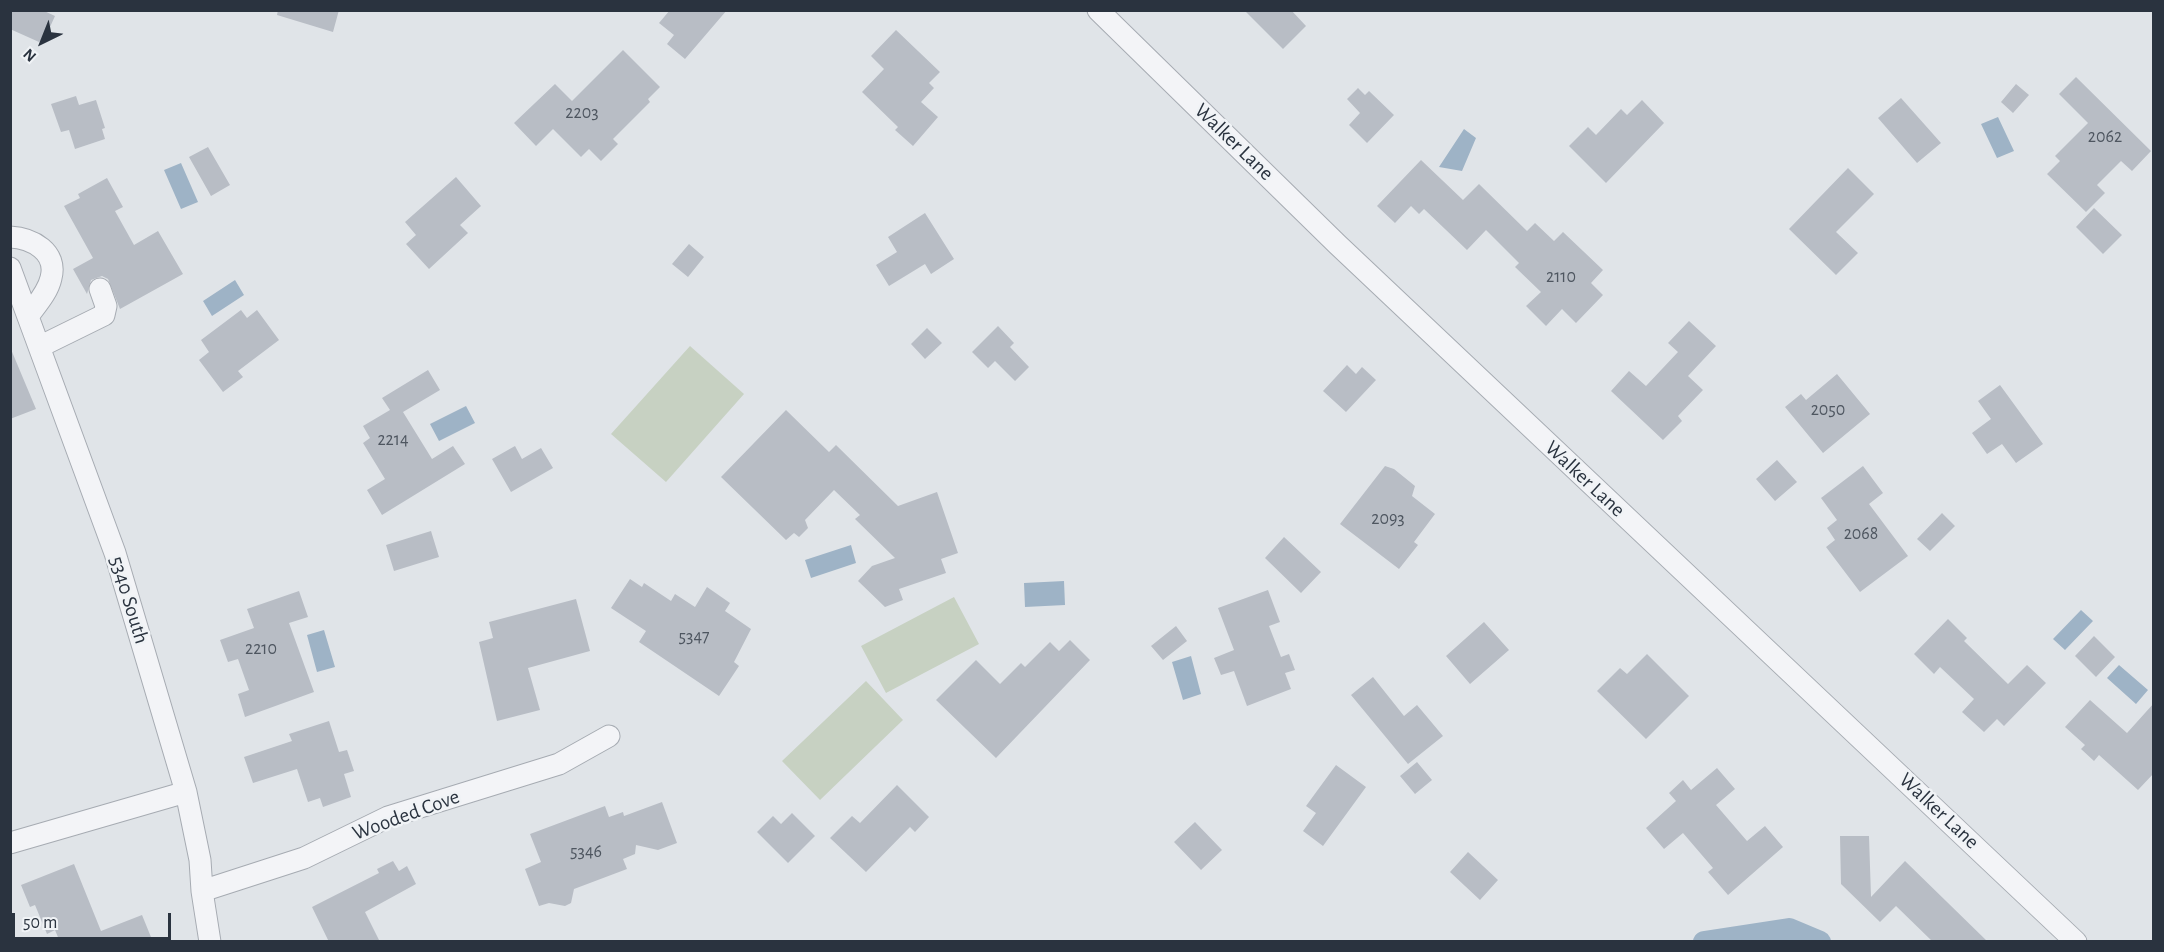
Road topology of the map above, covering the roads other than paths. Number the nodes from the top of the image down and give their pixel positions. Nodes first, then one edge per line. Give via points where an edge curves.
1 (1098, 10) edge
2 (10, 237) edge
3 (10, 268) edge
4 (100, 289) dead end
5 (29, 315) junction
6 (41, 346) junction
7 (609, 736) dead end
8 (186, 792) junction
9 (10, 843) edge
10 (202, 891) junction
11 (210, 942) edge
12 (2076, 942) edge

1 - 12 street, Walker Lane via 1362,268
2 - 5 street via 24,237 36,243 52,265 46,290
3 - 5 street, 5340 South
4 - 6 street via 106,306 104,315
5 - 6 street, 5340 South
6 - 8 street, 5340 South via 115,553
7 - 10 street, Wooded Cove via 559,764 388,817 304,858
8 - 9 street
8 - 10 street, 5340 South
10 - 11 street, 5340 South

